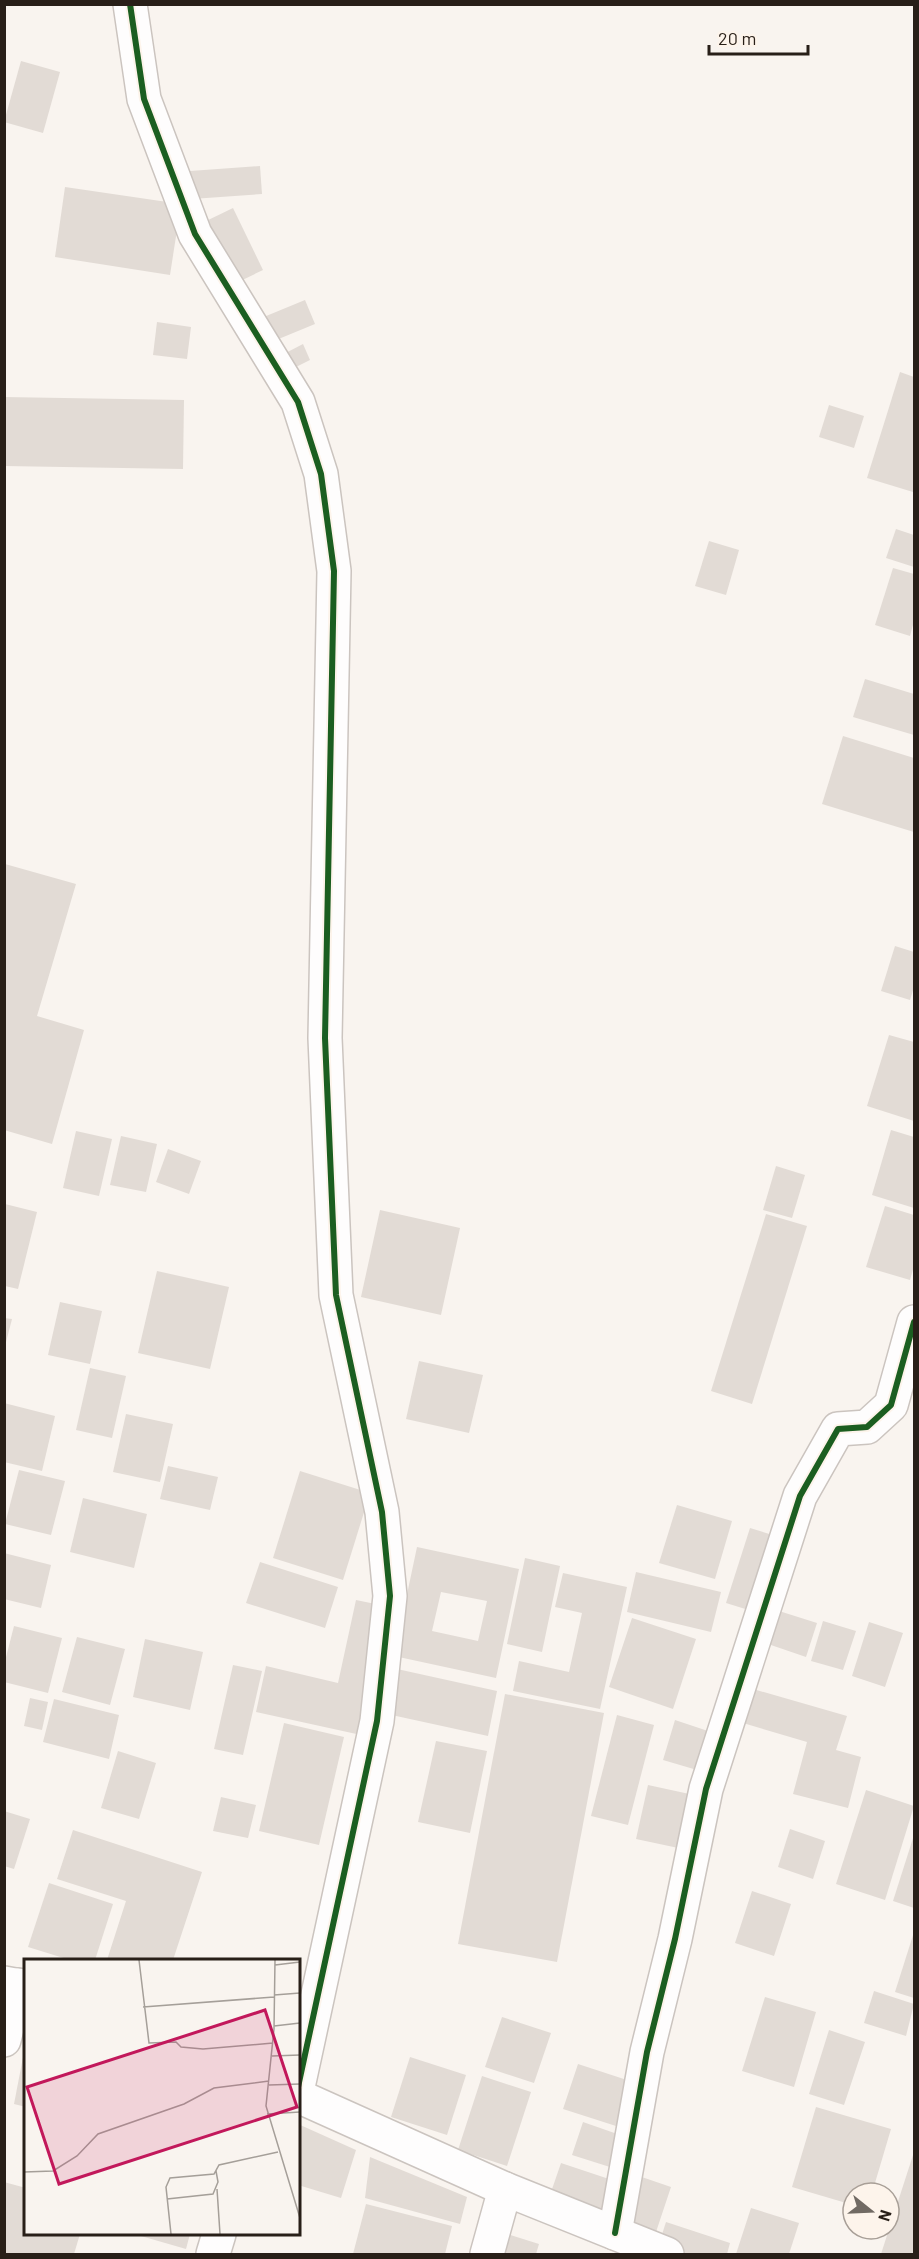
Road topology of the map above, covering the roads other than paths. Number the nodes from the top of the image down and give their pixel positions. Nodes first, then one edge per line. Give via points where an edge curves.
1 (130, 4) edge
2 (915, 1322) edge
3 (16, 1985) edge
4 (4, 2040) edge
5 (300, 2077) edge
6 (300, 2097) edge
7 (505, 2189) junction
8 (615, 2234) junction
9 (219, 2235) edge
10 (213, 2254) edge
11 (487, 2254) edge
12 (667, 2254) edge

1 - 5 street via 144,99 195,234 298,402 321,474 334,571 325,1038 336,1295 382,1512 390,1596 377,1721
2 - 8 street via 891,1405 867,1427 838,1429 800,1496 760,1615 706,1790 647,2052
3 - 4 street
6 - 7 street
7 - 8 street
7 - 11 street
8 - 12 street
9 - 10 street

